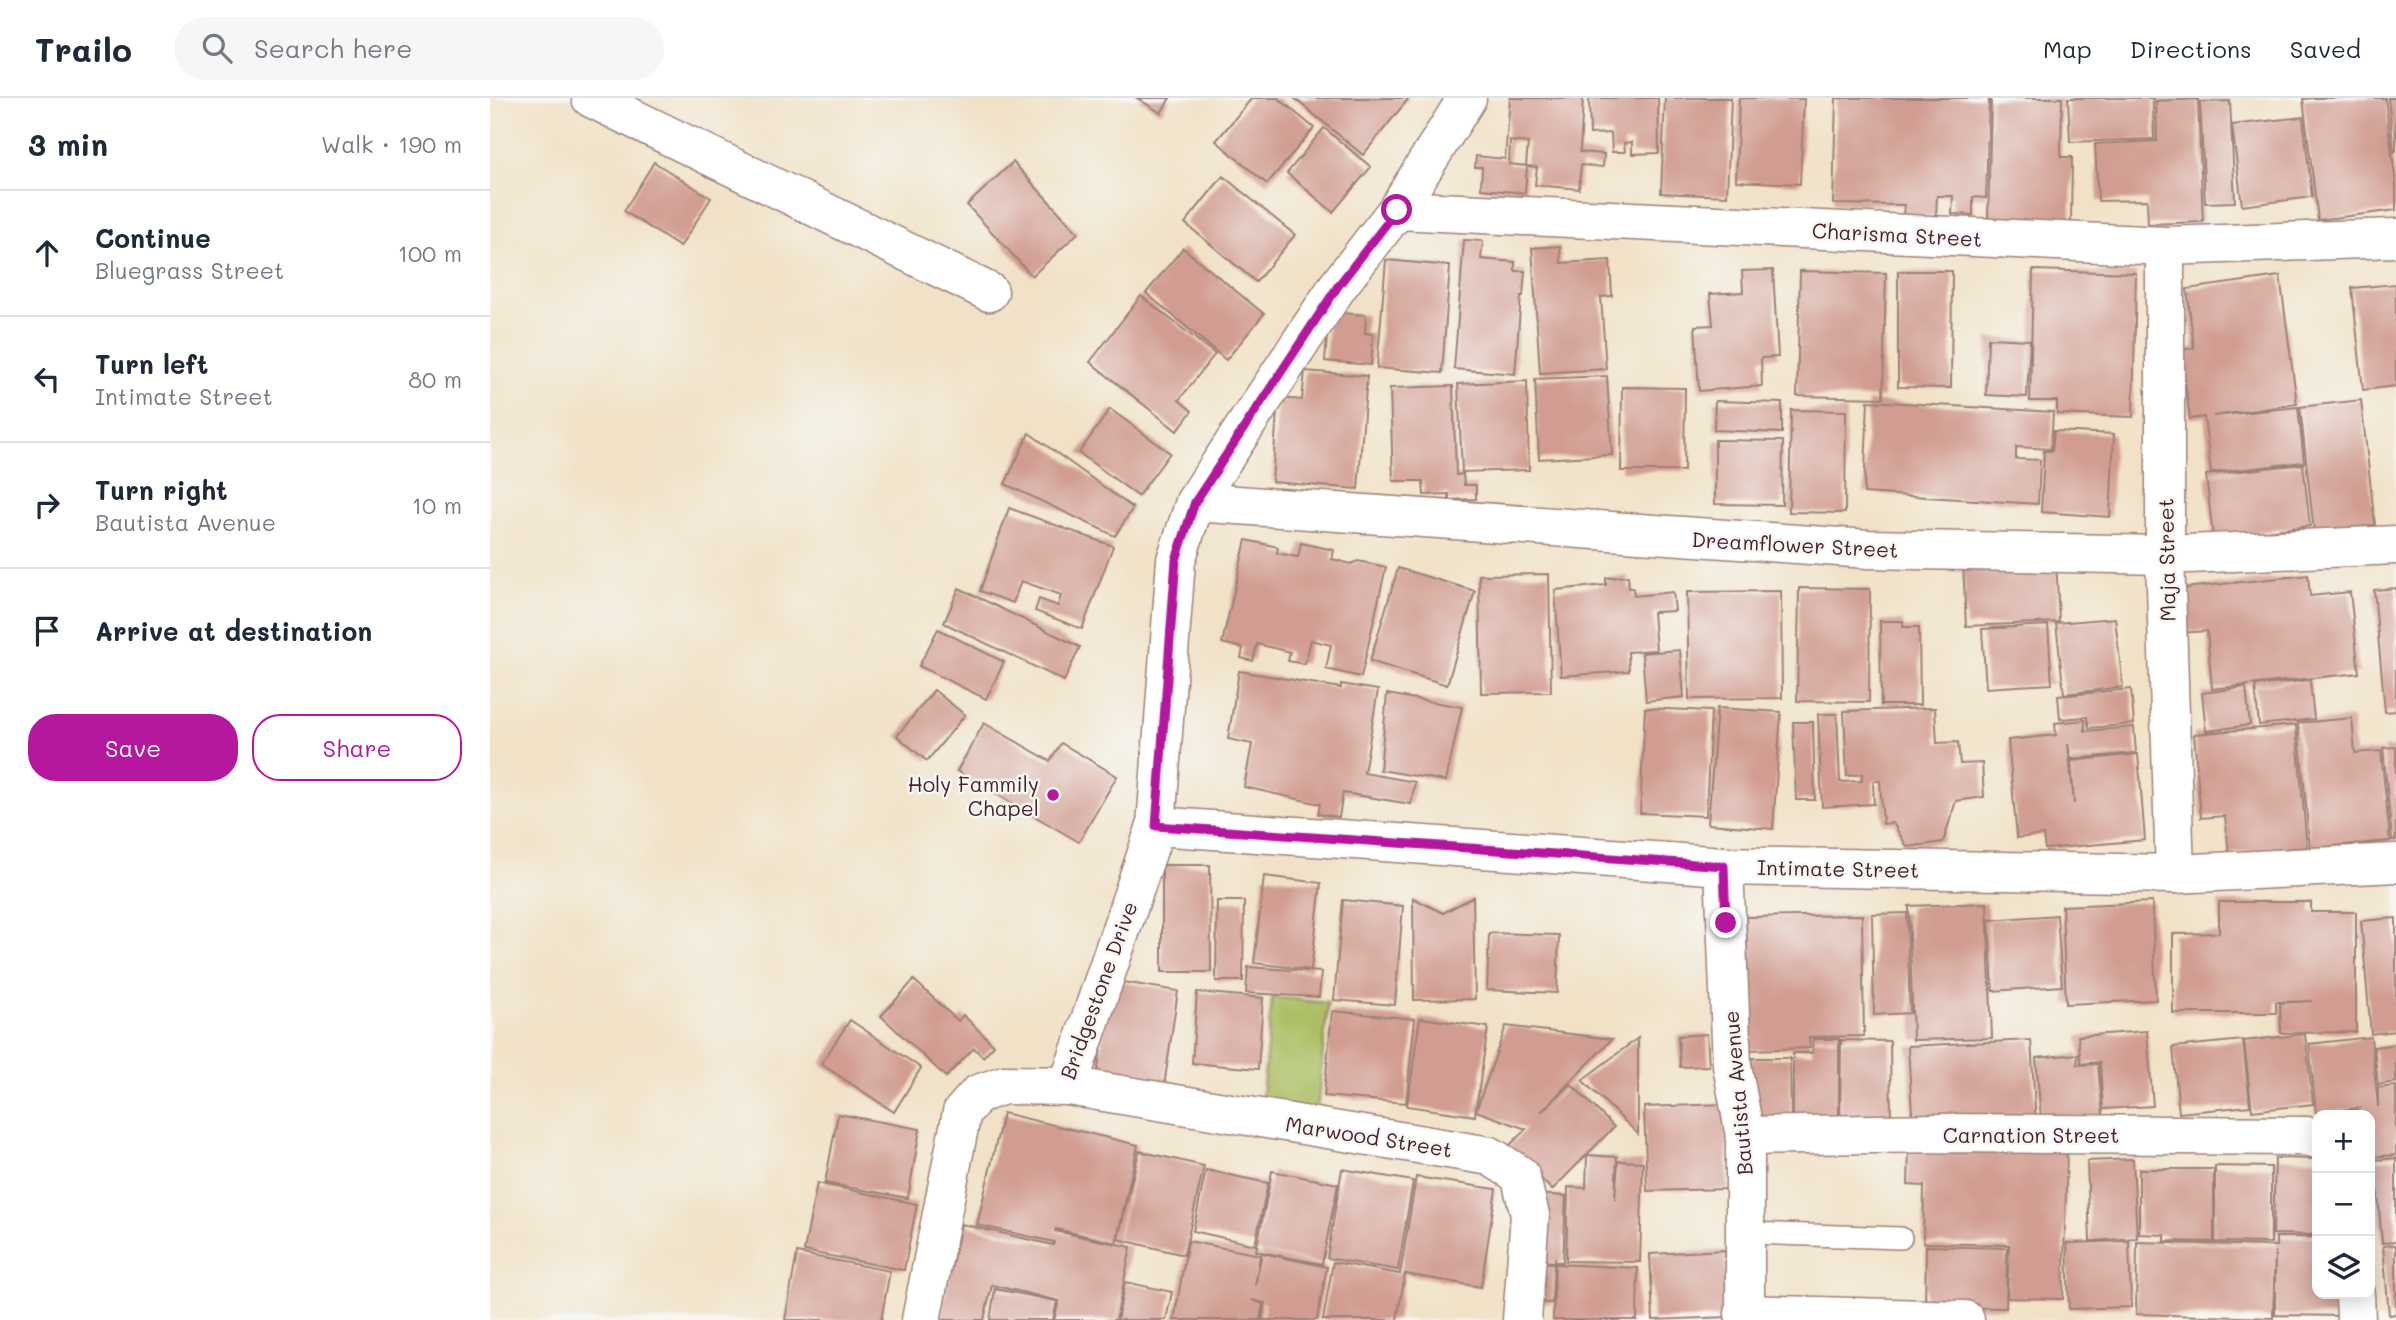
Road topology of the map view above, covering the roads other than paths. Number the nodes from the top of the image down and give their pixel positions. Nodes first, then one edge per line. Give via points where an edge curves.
1 (591, 98) edge
2 (1467, 98) edge
3 (1397, 210) junction
4 (2396, 238) edge
5 (2165, 246) junction
6 (989, 292) dead end
7 (1195, 502) junction
8 (2396, 545) edge
9 (2165, 555) junction
10 (1156, 826) junction
11 (2396, 863) edge
12 (1724, 866) junction
13 (2175, 874) junction
14 (1068, 1086) junction
15 (1745, 1136) junction
16 (2312, 1137) edge
17 (1746, 1233) junction
18 (1901, 1238) dead end
19 (2355, 1299) edge
20 (1744, 1317) edge
21 (921, 1320) edge
22 (1522, 1320) edge
23 (1965, 1320) edge
24 (2356, 1320) edge

1 - 6 street
2 - 3 street, Bridgestone Drive
3 - 5 street, Charisma Street
3 - 7 street, Bridgestone Drive via 1338,286
4 - 5 street, Charisma Street
5 - 9 street, Maja Street
7 - 9 street, Dreamflower Street via 1854,549
7 - 10 street, Bridgestone Drive via 1176,560
8 - 9 street, Dreamflower Street
9 - 13 street, Maja Street
10 - 12 street, Intimate Street
10 - 14 street, Bridgestone Drive
11 - 13 street, Intimate Street
12 - 13 street, Intimate Street
12 - 15 street, Bautista Avenue via 1732,1065
14 - 21 street, Bridgestone Drive via 1004,1085 978,1094 962,1112
14 - 22 street, Marwood Street via 1490,1156 1520,1175 1530,1215
15 - 16 street, Carnation Street
15 - 17 street, Bautista Avenue
17 - 18 lane
17 - 20 street, Bautista Avenue
19 - 24 street
20 - 23 street

